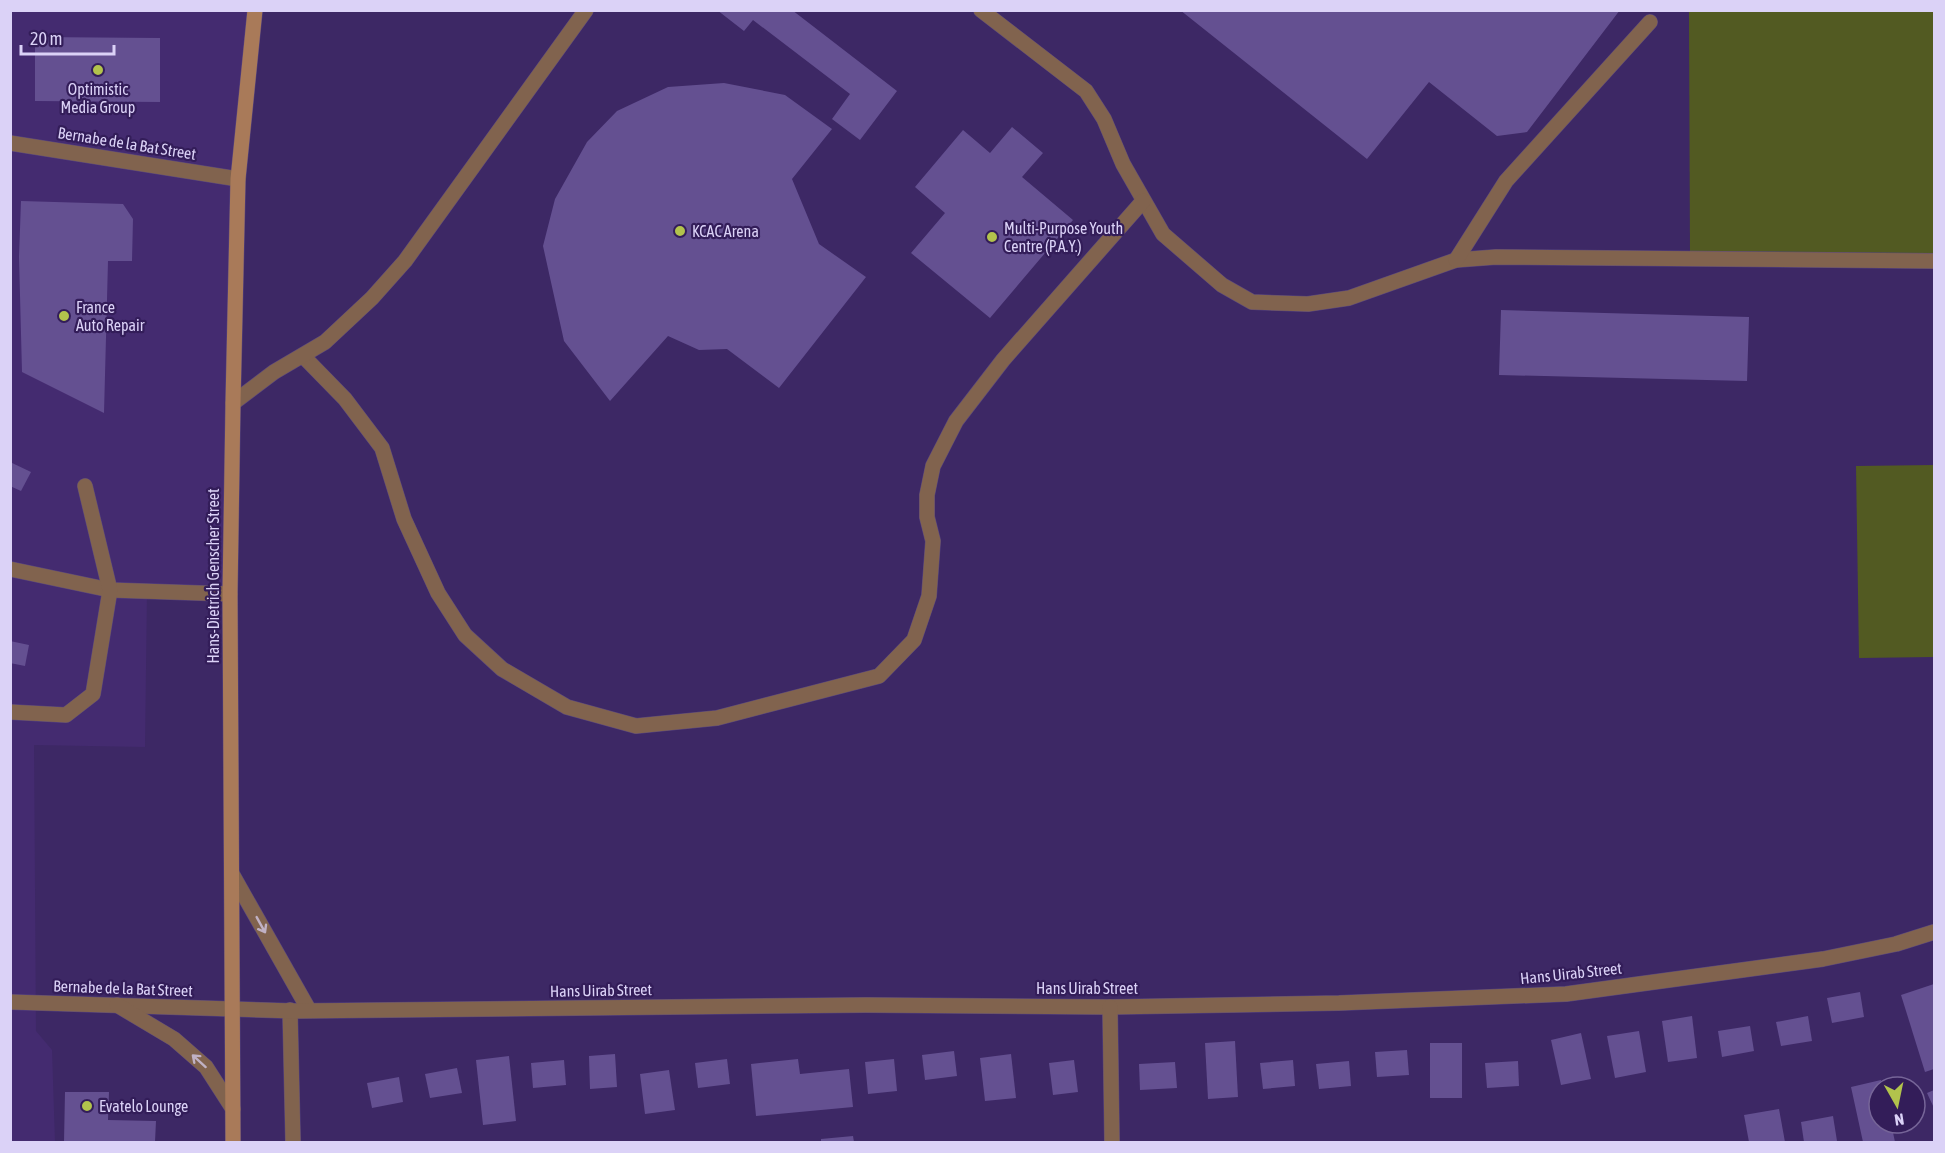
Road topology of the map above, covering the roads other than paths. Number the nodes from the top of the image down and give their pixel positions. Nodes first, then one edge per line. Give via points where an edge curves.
1 (255, 10) edge
2 (586, 10) edge
3 (981, 10) edge
4 (1650, 22) dead end
5 (10, 142) edge
6 (238, 179) junction
7 (1143, 201) junction
8 (1456, 260) junction
9 (1935, 261) edge
10 (303, 356) junction
11 (233, 403) junction
12 (85, 486) dead end
13 (10, 569) edge
14 (110, 590) junction
15 (230, 594) junction
16 (10, 712) edge
17 (232, 874) junction
18 (1935, 932) edge
19 (10, 1002) edge
20 (115, 1004) junction
21 (1110, 1007) junction
22 (234, 1010) junction
23 (290, 1010) junction
24 (309, 1010) junction
25 (233, 1109) junction
26 (233, 1143) edge
27 (292, 1143) edge
28 (1112, 1143) edge

1 - 6 street, Hans-Dietrich Genscher Street
2 - 10 street via 405,261 325,342
3 - 7 street via 1086,91 1104,119
4 - 8 street via 1506,181
5 - 6 street, Bernabe de la Bat Street
6 - 11 street, Hans-Dietrich Genscher Street
7 - 8 street via 1163,234 1222,285 1252,302 1308,304 1349,298
7 - 10 street via 1003,360 956,421 933,466 927,495 933,541 929,596 914,640 879,676 717,718 636,726 567,707 502,669 465,635 438,593 404,519 382,448 345,399
8 - 9 street via 1496,257
10 - 11 street
11 - 15 street, Hans-Dietrich Genscher Street
12 - 14 street
13 - 14 street
14 - 15 street
14 - 16 street via 93,694 66,715
15 - 17 street, Hans-Dietrich Genscher Street
17 - 22 street, Hans-Dietrich Genscher Street
17 -> 24 street
18 - 21 street, Hans Uirab Street via 1823,959 1566,994
19 - 20 street, Bernabe de la Bat Street
20 - 22 street, Bernabe de la Bat Street
25 -> 20 street via 206,1066 174,1039
21 - 24 street, Hans Uirab Street
21 - 28 street
22 - 23 street, Hans Uirab Street
22 - 25 street, Hans-Dietrich Genscher Street
23 - 24 street, Hans Uirab Street
23 - 27 street
25 - 26 street, Hans-Dietrich Genscher Street

